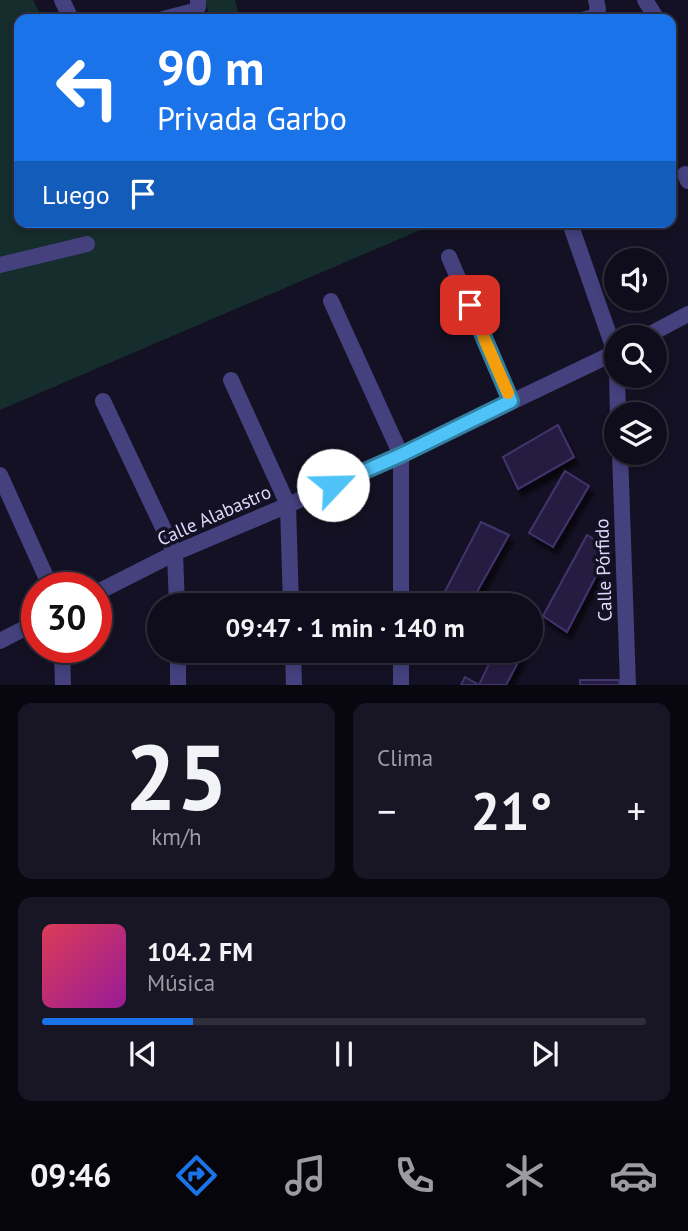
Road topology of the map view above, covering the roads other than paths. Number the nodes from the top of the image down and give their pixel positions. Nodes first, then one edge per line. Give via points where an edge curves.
1 (198, 3) edge
2 (182, 14) edge
3 (572, 229) dead end
4 (87, 244) dead end
5 (449, 257) dead end
6 (0, 265) edge
7 (331, 301) dead end
8 (688, 314) edge
9 (606, 325) edge
10 (667, 325) edge
11 (604, 358) edge
12 (231, 380) dead end
13 (103, 401) dead end
14 (511, 401) junction
15 (401, 455) junction
16 (620, 465) edge
17 (0, 475) edge
18 (288, 505) junction
19 (175, 554) junction
20 (44, 572) edge
21 (112, 585) edge
22 (176, 593) edge
23 (291, 593) edge
24 (401, 593) edge
25 (21, 630) edge
26 (0, 640) edge
27 (62, 663) edge
28 (178, 663) edge
29 (293, 663) edge
30 (401, 663) edge
31 (63, 685) edge
32 (178, 685) edge
33 (293, 685) edge
34 (401, 685) edge
35 (628, 685) edge

1 - 2 street via 194,11
3 - 9 street
4 - 6 street
5 - 14 street
7 - 15 street
8 - 10 street
11 - 14 street, Calle Alabastro
12 - 18 street
13 - 19 street
14 - 15 street, Calle Alabastro
15 - 18 street, Calle Alabastro
15 - 24 street
16 - 35 street, Calle Pórfido
17 - 20 street
18 - 19 street, Calle Alabastro
18 - 23 street
19 - 21 street, Calle Alabastro
19 - 22 street
25 - 26 street
27 - 31 street
28 - 32 street
29 - 33 street
30 - 34 street

